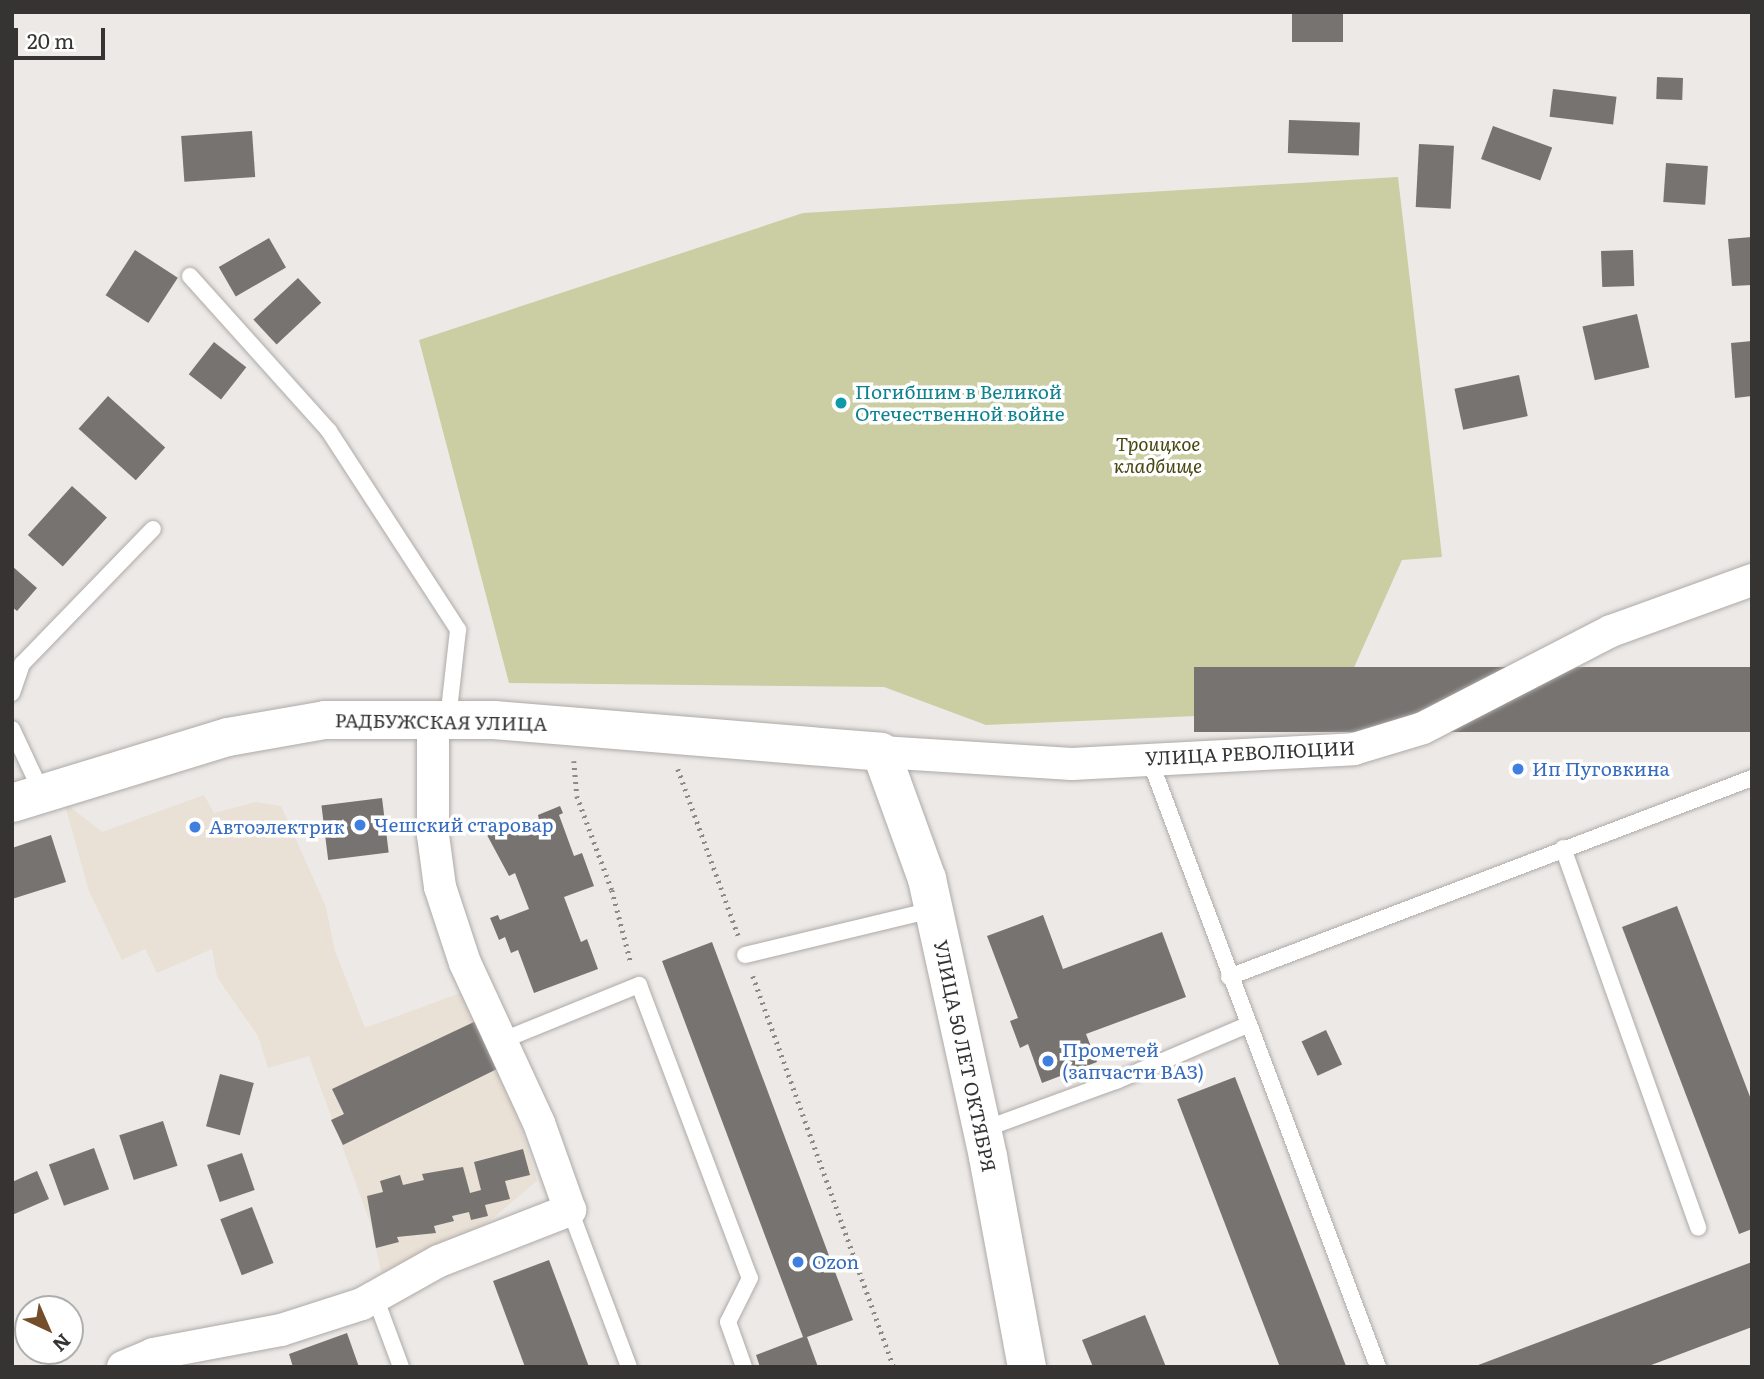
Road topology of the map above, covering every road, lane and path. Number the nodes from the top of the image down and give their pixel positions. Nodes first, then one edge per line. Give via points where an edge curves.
1 (190, 276) dead end
2 (153, 529) dead end
3 (1752, 580) edge
4 (12, 693) edge
5 (440, 718) junction
6 (571, 725) junction
7 (12, 729) edge
8 (664, 731) junction
9 (881, 752) junction
10 (1149, 758) junction
11 (1752, 778) edge
12 (27, 798) edge
13 (1563, 848) junction
14 (933, 910) junction
15 (745, 955) junction
16 (1229, 977) junction
17 (639, 985) junction
18 (1247, 1025) junction
19 (501, 1041) junction
20 (982, 1130) junction
21 (570, 1210) junction
22 (1698, 1228) dead end
23 (375, 1297) junction
24 (174, 1359) edge
25 (123, 1367) edge
26 (401, 1367) edge
27 (629, 1367) edge
28 (744, 1367) edge
29 (894, 1367) edge
30 (1027, 1367) edge
31 (1378, 1367) edge

1 - 5 lane via 329,431 458,631
2 - 4 lane via 22,664
3 - 10 street, УЛИЦА РЕВОЛЮЦИИ via 1611,631 1390,742 1354,749
5 - 6 street, РАДБУЖСКАЯ УЛИЦА
5 - 12 street, РАДБУЖСКАЯ УЛИЦА via 381,717 277,726 154,757
5 - 19 street via 433,835 440,887 465,962
6 - 8 street, РАДБУЖСКАЯ УЛИЦА
6 - 17 path via 577,796 612,890 622,940
7 - 12 lane
8 - 9 street, РАДБУЖСКАЯ УЛИЦА
8 - 15 path
9 - 10 street, УЛИЦА РЕВОЛЮЦИИ via 1072,764
9 - 14 street, УЛИЦА 50 ЛЕТ ОКТЯБРЯ via 918,852
10 - 16 lane
11 - 13 lane
13 - 16 lane
13 - 22 lane
14 - 15 lane
14 - 20 street, УЛИЦА 50 ЛЕТ ОКТЯБРЯ
15 - 29 path
16 - 18 lane
17 - 19 lane
17 - 28 lane via 750,1278 728,1322
18 - 20 lane via 1116,1081
18 - 31 lane
19 - 21 street via 539,1124
20 - 30 street, УЛИЦА 50 ЛЕТ ОКТЯБРЯ
21 - 23 street via 439,1261
21 - 27 lane
23 - 24 street via 281,1330
23 - 26 lane
24 - 25 street

